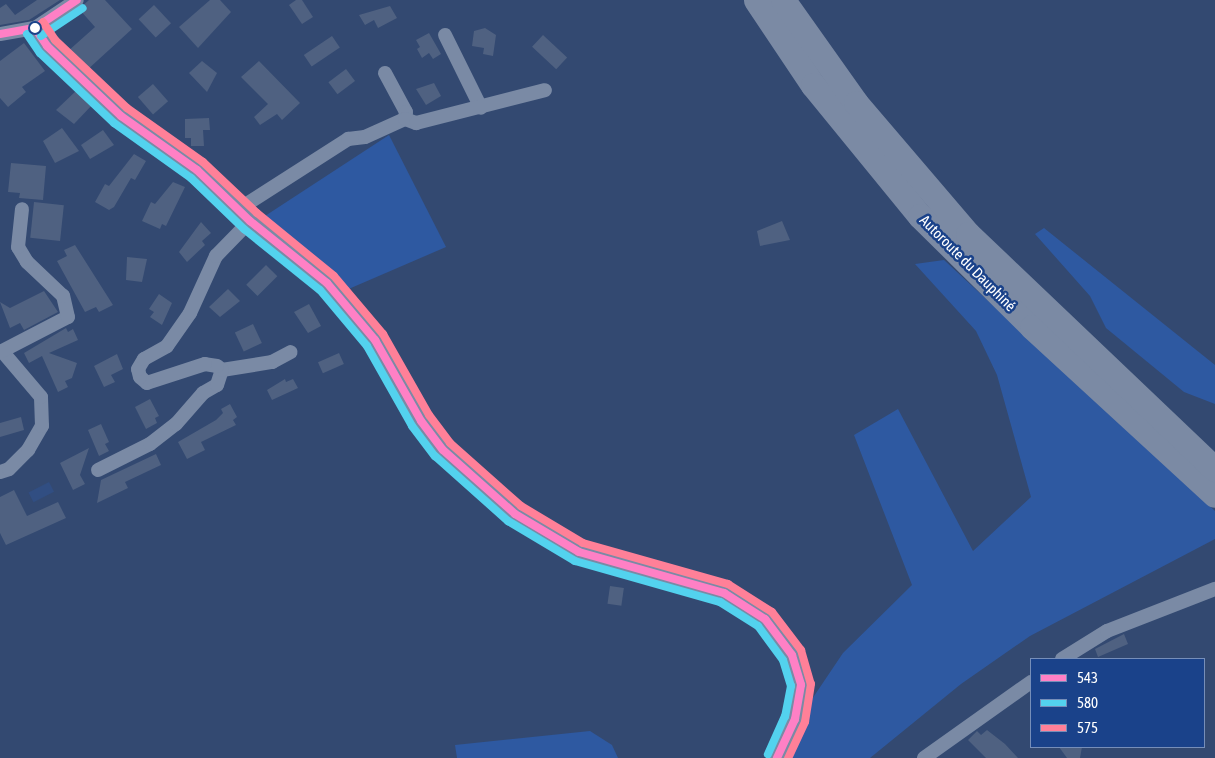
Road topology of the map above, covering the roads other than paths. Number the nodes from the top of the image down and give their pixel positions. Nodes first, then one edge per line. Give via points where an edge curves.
1 (76, 0) edge
2 (756, 0) edge
3 (783, 0) edge
4 (35, 28) junction
5 (0, 34) edge
6 (445, 35) dead end
7 (385, 73) dead end
8 (545, 90) dead end
9 (481, 108) junction
10 (404, 119) junction
11 (239, 209) junction
12 (22, 210) dead end
13 (250, 221) junction
14 (1, 351) edge
15 (291, 352) dead end
16 (222, 370) junction
17 (1183, 452) junction
18 (1215, 469) edge
19 (98, 470) dead end
20 (0, 472) edge
21 (1215, 495) edge
22 (1215, 589) edge
23 (1064, 658) edge
24 (1030, 683) edge
25 (777, 758) edge
26 (924, 758) edge

1 - 4 street
2 - 17 highway, Autoroute du Dauphiné via 812,85 920,216 993,291
3 - 17 highway, Autoroute du Dauphiné via 856,103 968,234
4 - 5 street
4 - 11 street via 47,46 122,116 197,170
6 - 9 street
7 - 10 street via 406,112
8 - 9 street
9 - 10 street via 416,123
10 - 11 street via 365,137 348,139
11 - 13 street
12 - 14 street via 18,247 27,262 63,296 68,316
13 - 16 street via 216,256 190,313 167,346 144,359 138,369 140,378 147,384 205,364
13 - 25 street via 326,283 356,314 443,450 515,514 579,552 724,593 765,620 792,655 802,685 795,719
14 - 20 street via 41,397 42,426 28,450 9,469
15 - 16 street via 272,362
16 - 19 street via 218,385 195,400 166,432
17 - 18 highway, Autoroute du Dauphiné
17 - 21 highway, Autoroute du Dauphiné
22 - 23 street via 1107,631
24 - 26 street

